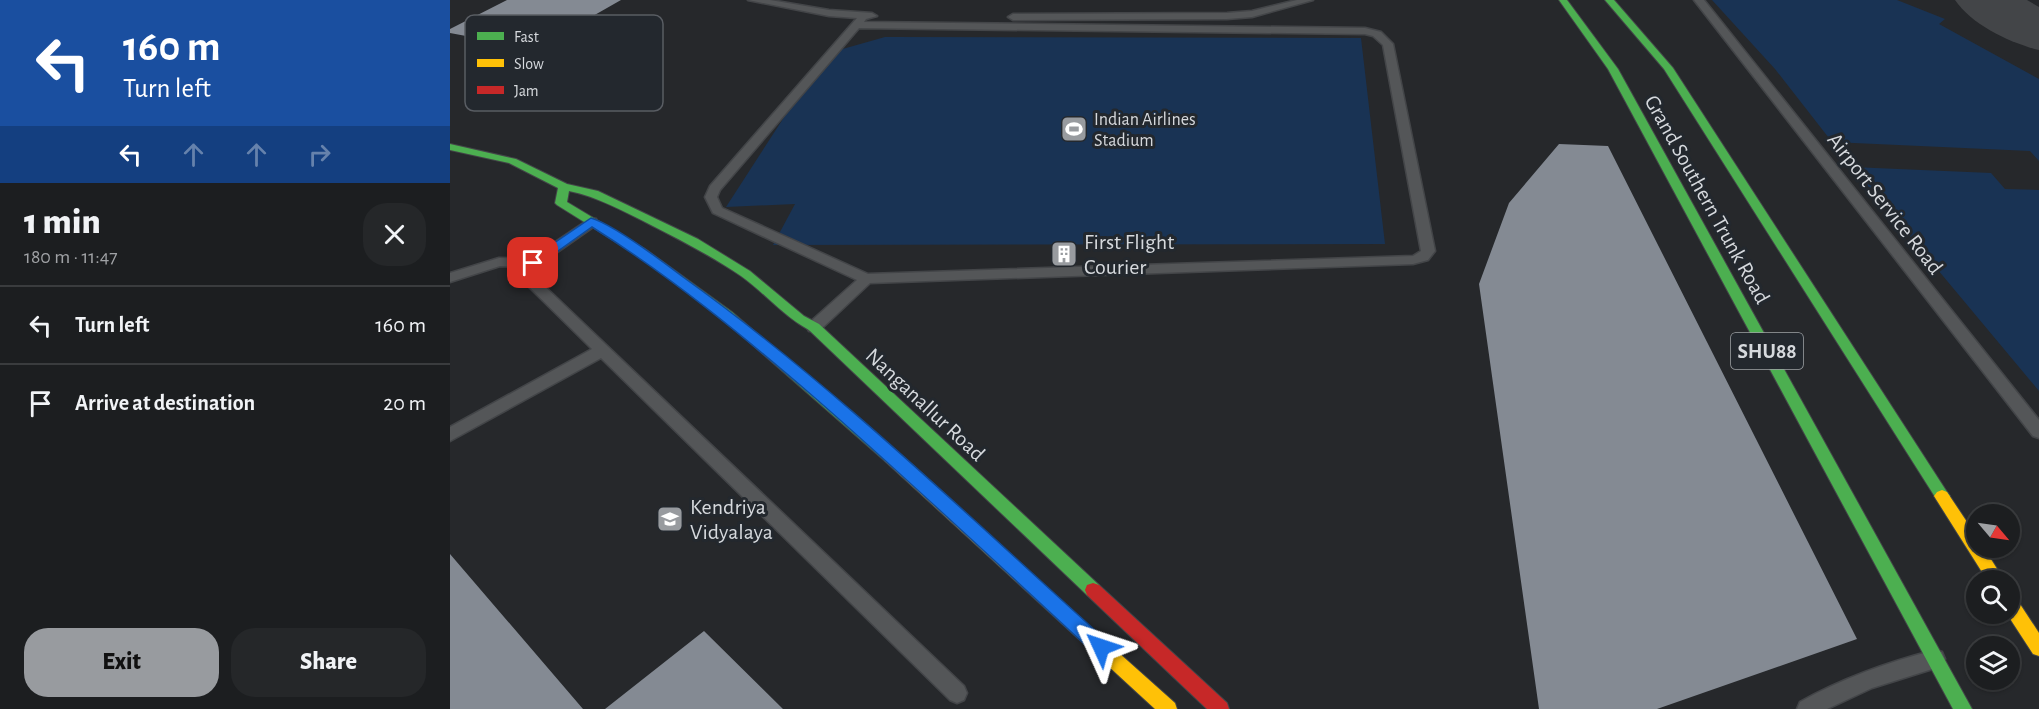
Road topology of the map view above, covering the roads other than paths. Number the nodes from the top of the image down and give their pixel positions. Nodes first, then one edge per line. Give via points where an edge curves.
1 (753, 0) edge
2 (813, 0) edge
3 (1308, 0) edge
4 (1563, 0) edge
5 (1609, 0) edge
6 (1699, 0) edge
7 (799, 9) junction
8 (860, 21) junction
9 (450, 147) edge
10 (516, 147) dead end
11 (512, 161) junction
12 (468, 167) dead end
13 (564, 187) junction
14 (591, 222) junction
15 (533, 263) junction
16 (450, 278) edge
17 (867, 279) junction
18 (814, 327) junction
19 (603, 350) junction
20 (2039, 432) edge
21 (450, 435) edge
22 (1990, 570) edge
23 (2020, 619) edge
24 (2039, 648) edge
25 (1935, 658) junction
26 (957, 693) dead end
27 (1210, 706) edge
28 (1168, 709) edge
29 (1808, 709) edge
30 (1963, 709) edge

1 - 7 lane
2 - 7 lane
3 - 8 lane via 1227,16
4 - 25 street, Grand Southern Trunk Road / SHU88 via 1613,69
5 - 22 street, Grand Southern Trunk Road / SHU88 via 1668,68
6 - 20 lane, Airport Service Road
7 - 8 lane
8 - 17 lane via 711,197 717,210
8 - 17 lane via 1377,34 1388,44 1429,248 1422,259 1413,260
9 - 11 street, Nanganallur Road
10 - 11 street
11 - 12 street
11 - 13 street, Nanganallur Road
13 - 14 street via 561,203
13 - 18 street, Nanganallur Road via 594,193 694,242 746,274
14 - 15 lane
14 - 28 street via 641,252 727,315 862,431
15 - 16 lane via 500,262
15 - 19 lane via 528,274 532,282
17 - 18 lane
18 - 27 street, Nanganallur Road
19 - 21 lane
19 - 26 lane
23 - 24 street
25 - 29 lane via 1833,693
25 - 30 street, Grand Southern Trunk Road / SHU88

